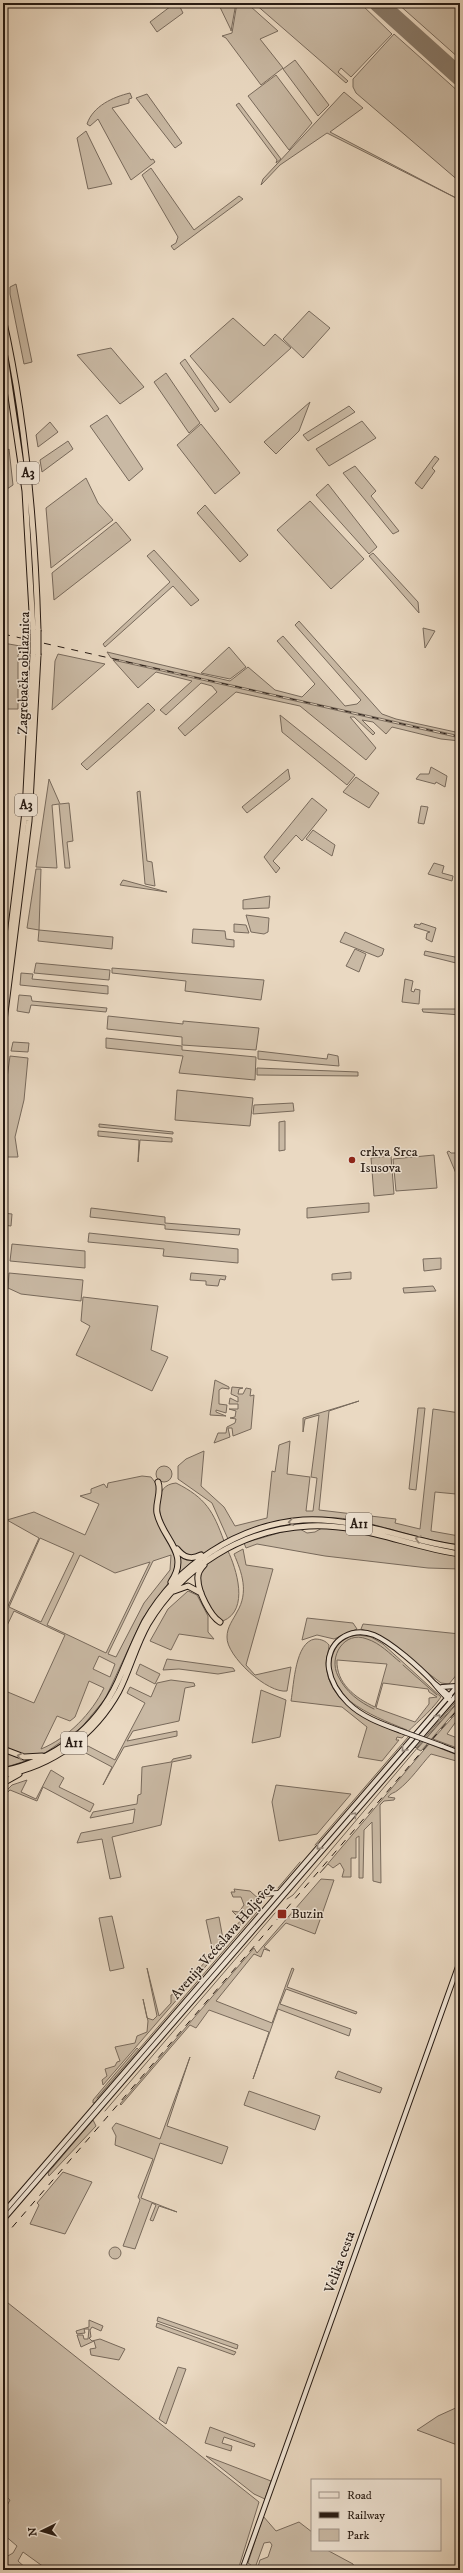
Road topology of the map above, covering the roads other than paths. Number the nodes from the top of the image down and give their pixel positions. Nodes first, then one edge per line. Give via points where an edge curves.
1 (3, 318) edge
2 (3, 343) edge
3 (36, 629) junction
4 (36, 655) junction
5 (3, 993) edge
6 (3, 1029) edge
7 (158, 1482) dead end
8 (165, 1484) dead end
9 (159, 1494) junction
10 (174, 1546) junction
11 (458, 1550) edge
12 (212, 1554) junction
13 (202, 1593) junction
14 (167, 1597) junction
15 (155, 1606) junction
16 (212, 1614) junction
17 (220, 1622) dead end
18 (214, 1624) dead end
19 (433, 1683) junction
20 (459, 1684) edge
21 (440, 1686) junction
22 (460, 1691) edge
23 (450, 1698) junction
24 (64, 1746) junction
25 (3, 1749) edge
26 (460, 1753) edge
27 (43, 1762) junction
28 (3, 1771) edge
29 (3, 1775) edge
30 (3, 1783) edge
31 (280, 1892) junction
32 (261, 1894) dead end
33 (460, 1961) edge
34 (3, 2213) edge
35 (3, 2220) edge
36 (242, 2570) edge

1 - 3 highway, Zagrebačka obilaznica / A3 via 19,402 30,490
2 - 3 highway, Zagrebačka obilaznica / A3 via 25,491
3 - 4 highway, Zagrebačka obilaznica / A3, bridge
4 - 5 highway, Zagrebačka obilaznica / A3 via 25,816
4 - 6 highway, Zagrebačka obilaznica / A3 via 29,821
7 - 9 highway
8 - 9 highway
9 - 10 highway via 157,1514
10 - 12 highway via 183,1556 189,1558
10 - 15 highway via 178,1557 177,1570
11 - 12 highway, A11 via 355,1529 317,1526 261,1534
12 - 13 highway via 198,1573
12 - 14 highway, A11
12 - 15 highway, A11 via 181,1576
13 - 14 highway via 185,1586
13 - 16 highway
14 - 27 highway, A11 via 148,1626 119,1691 104,1713 76,1742
15 - 24 highway, A11 via 139,1633 107,1701 89,1725
16 - 17 highway
16 - 18 highway
19 - 21 main road
19 - 23 main road
19 - 26 main road, bridge via 381,1639 371,1634 353,1632 345,1635 334,1644 330,1654 329,1669 334,1685 342,1696 366,1716
20 - 21 main road via 448,1688
20 - 23 main road, Avenija Većeslava Holjevca
21 - 23 main road
22 - 23 main road, Avenija Većeslava Holjevca
23 -> 31 main road, Avenija Većeslava Holjevca
35 -> 23 main road, Avenija Većeslava Holjevca
24 -> 25 highway via 41,1756 28,1758
24 - 28 highway, A11 via 38,1760
27 - 29 highway, A11
27 - 30 highway
31 - 32 main road via 273,1895
31 - 34 main road, Avenija Većeslava Holjevca
33 - 36 main road, Velika cesta

